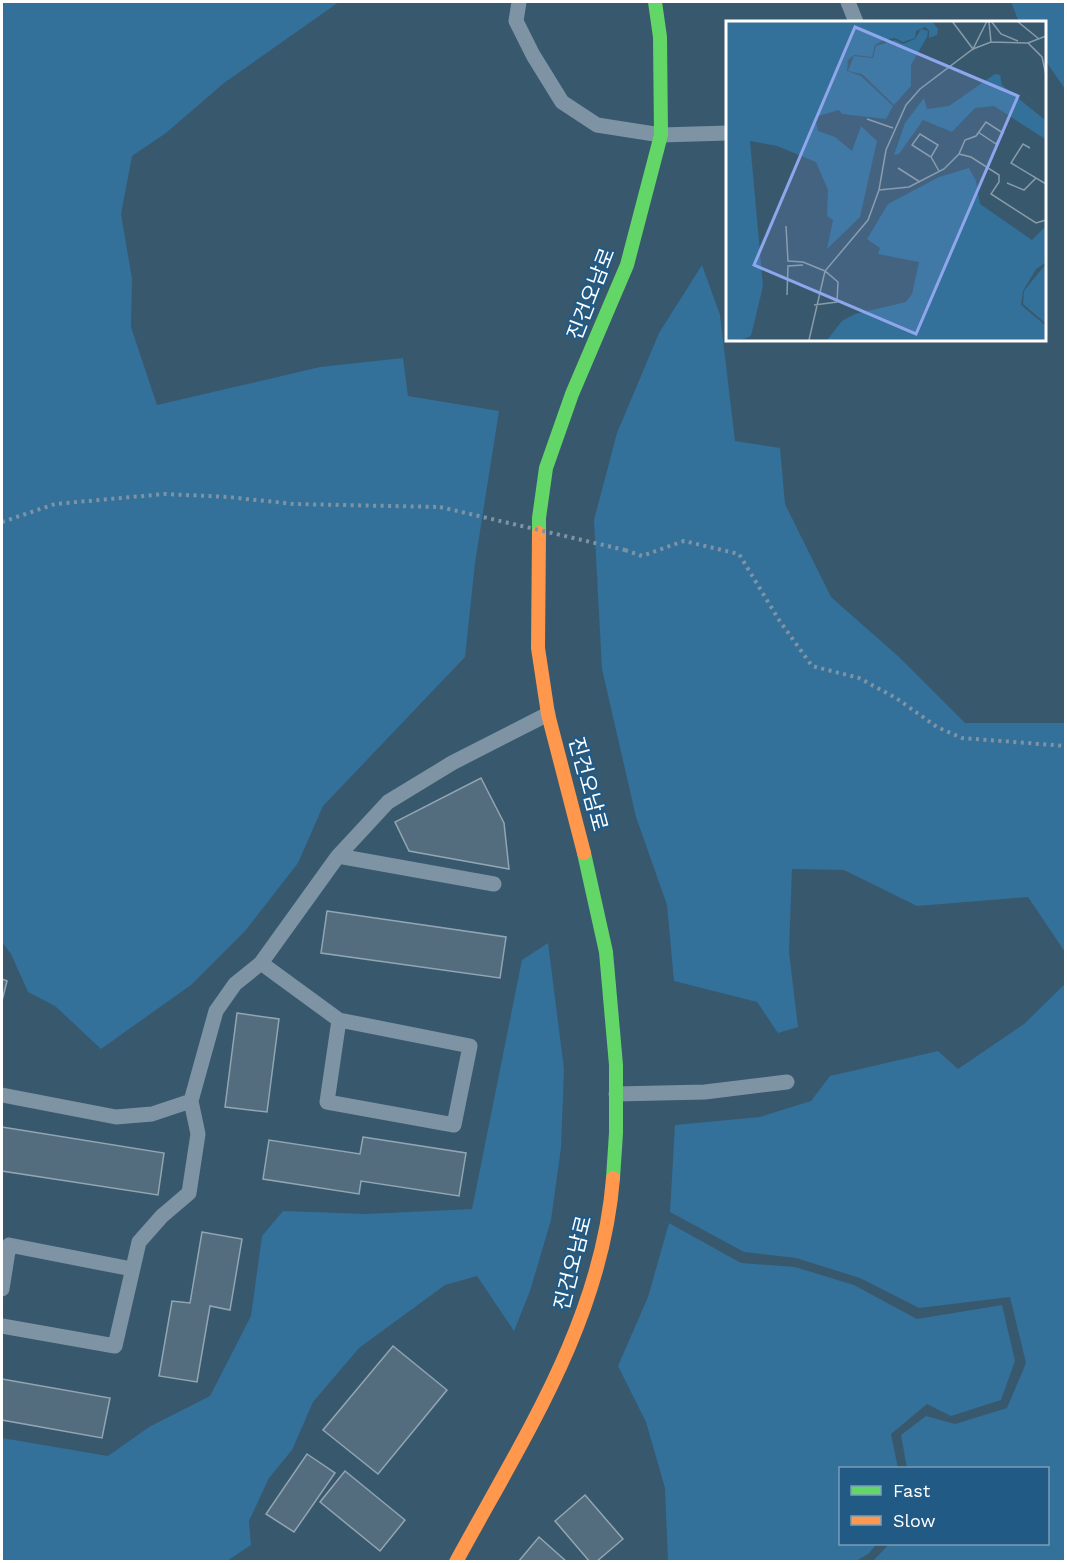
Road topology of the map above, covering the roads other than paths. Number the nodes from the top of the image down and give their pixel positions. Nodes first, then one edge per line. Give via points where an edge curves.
1 (519, 2) edge
2 (655, 2) edge
3 (848, 2) edge
4 (856, 21) edge
5 (726, 133) edge
6 (660, 135) junction
7 (548, 714) junction
8 (338, 856) junction
9 (494, 884) dead end
10 (261, 963) junction
11 (339, 1020) junction
12 (787, 1082) dead end
13 (616, 1094) junction
14 (2, 1095) edge
15 (190, 1101) junction
16 (132, 1269) dead end
17 (2, 1289) edge
18 (2, 1326) edge
19 (456, 1562) edge

1 - 6 lane via 516,21 562,102 597,126
2 - 6 main road, 진건오남로 via 660,37
3 - 4 lane
5 - 6 lane
6 - 7 main road, 진건오남로 via 627,265 572,394 546,468 539,518 538,648
7 - 8 lane via 452,763 388,802
7 - 13 main road, 진건오남로 via 606,951
8 - 9 lane
8 - 10 lane
10 - 11 lane
10 - 15 lane via 235,984 216,1011
11 - 11 lane via 470,1046 454,1125 327,1102
12 - 13 lane via 705,1092
13 - 19 main road, 진건오남로 via 612,1185 602,1249 584,1312 558,1374
14 - 15 lane via 117,1117 152,1114
15 - 18 lane via 198,1134 189,1193 162,1215 139,1242 116,1346
16 - 17 lane via 9,1245

